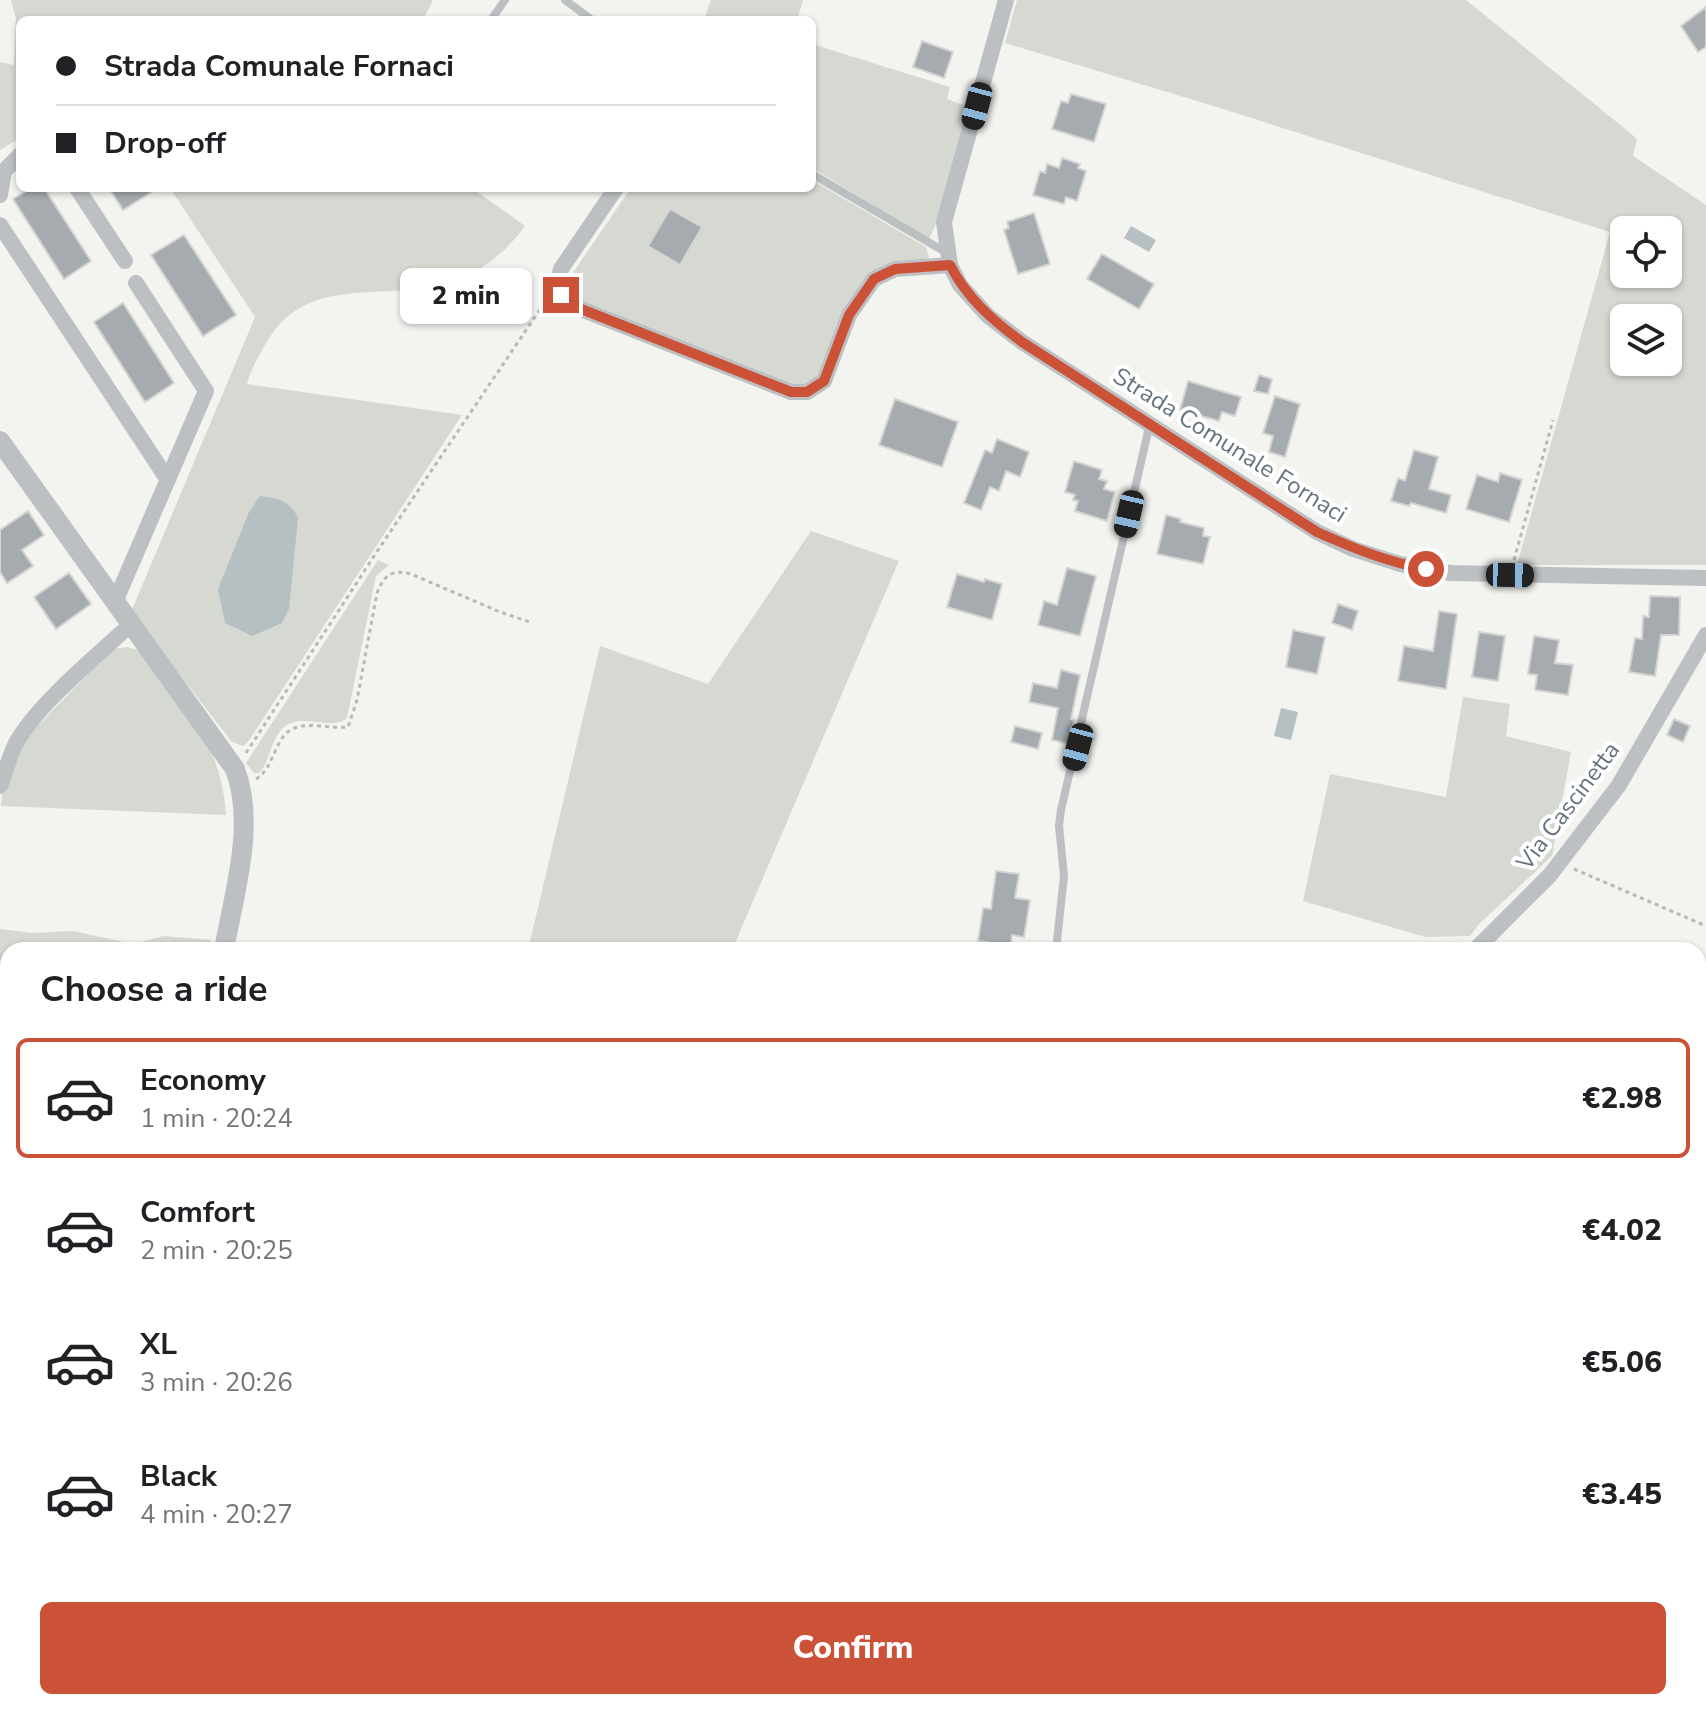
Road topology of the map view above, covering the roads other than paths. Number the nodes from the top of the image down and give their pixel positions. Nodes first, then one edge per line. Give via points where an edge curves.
1 (565, 0) edge
2 (1006, 0) edge
3 (587, 16) edge
4 (16, 159) edge
5 (816, 176) edge
6 (80, 192) edge
7 (613, 192) edge
8 (0, 195) edge
9 (0, 225) edge
10 (949, 259) junction
11 (125, 261) dead end
12 (136, 283) dead end
13 (1151, 422) junction
14 (0, 441) edge
15 (168, 480) junction
16 (1706, 578) edge
17 (115, 602) junction
18 (131, 624) junction
19 (1706, 635) edge
20 (0, 786) edge
21 (225, 942) edge
22 (1057, 942) edge
23 (1483, 942) edge

1 - 3 lane
2 - 10 street via 944,222
4 - 8 street via 4,171
5 - 10 lane
6 - 11 street
7 - 10 street via 566,261 558,284 561,295 576,307 791,392 814,389 824,381 849,315 874,279 895,269
9 - 15 street
10 - 13 street, Strada Comunale Fornaci via 960,285 988,316
12 - 15 street via 206,391
13 - 16 street, Strada Comunale Fornaci via 1317,532 1400,564 1451,573
13 - 22 lane via 1061,810 1063,895
14 - 17 street
15 - 17 street
17 - 18 street
18 - 20 street via 23,732
18 - 21 street via 238,777 241,854
19 - 23 street, Via Cascinetta via 1619,785 1560,863

